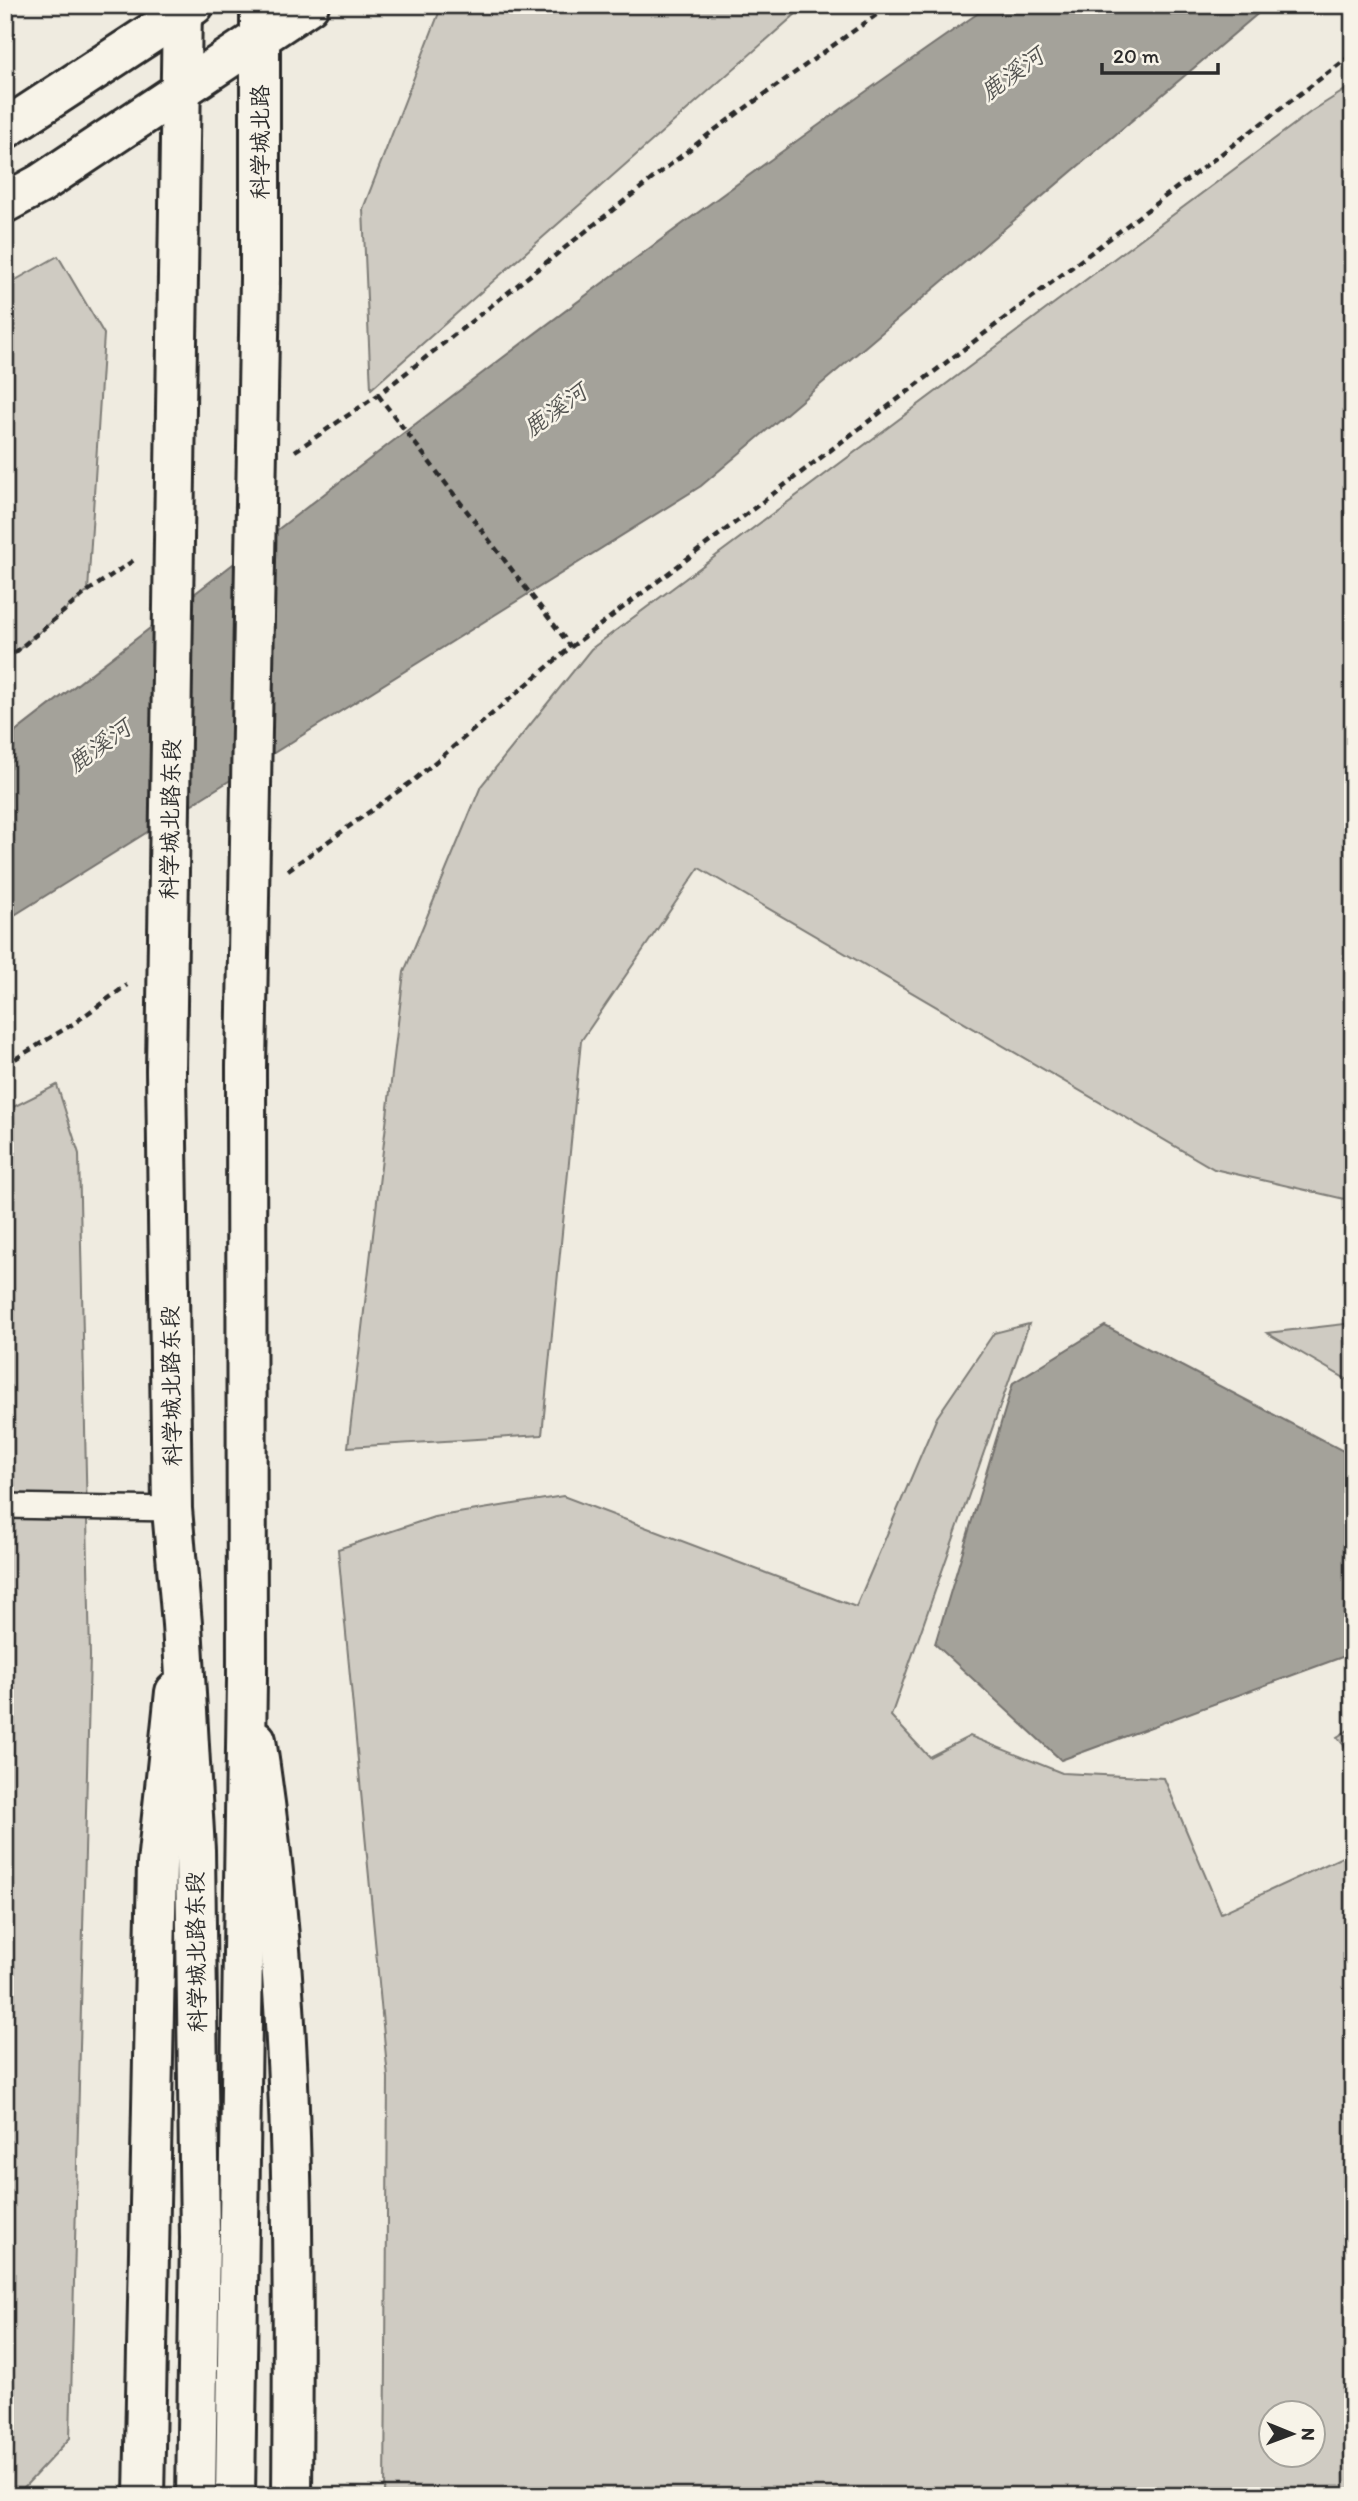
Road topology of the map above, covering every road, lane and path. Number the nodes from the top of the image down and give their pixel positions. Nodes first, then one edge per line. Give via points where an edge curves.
1 (309, 5) edge
2 (890, 5) edge
3 (186, 8) edge
4 (260, 22) edge
5 (1353, 54) edge
6 (181, 90) junction
7 (5, 129) edge
8 (5, 203) edge
9 (260, 279) joint
10 (378, 395) junction
11 (286, 457) dead end
12 (135, 559) dead end
13 (571, 647) junction
14 (5, 661) edge
15 (278, 877) dead end
16 (130, 983) dead end
17 (5, 1065) edge
18 (5, 1506) edge
19 (172, 1509) junction
20 (182, 1624) junction
21 (247, 1680) junction
22 (144, 2496) edge
23 (196, 2496) edge
24 (235, 2496) edge
25 (292, 2496) edge

1 - 4 main road
2 - 10 path via 713,131
3 - 6 main road
3 - 7 main road
4 - 6 main road
4 - 9 main road, 科学城北路
5 - 13 path
6 - 8 main road
6 - 19 main road, 科学城北路东段, bridge via 166,1070
9 - 21 main road, 科学城北路东段, bridge via 246,1067
10 - 11 path
10 - 13 path
12 - 14 path via 88,591
13 - 15 path via 414,780
16 - 17 path
18 - 19 lane
19 - 20 main road, 科学城北路东段
20 - 22 main road via 157,1864
20 - 23 main road, 科学城北路东段 via 195,1850 200,2238
21 - 24 main road, 科学城北路东段
21 - 25 main road via 271,1837 293,2168

